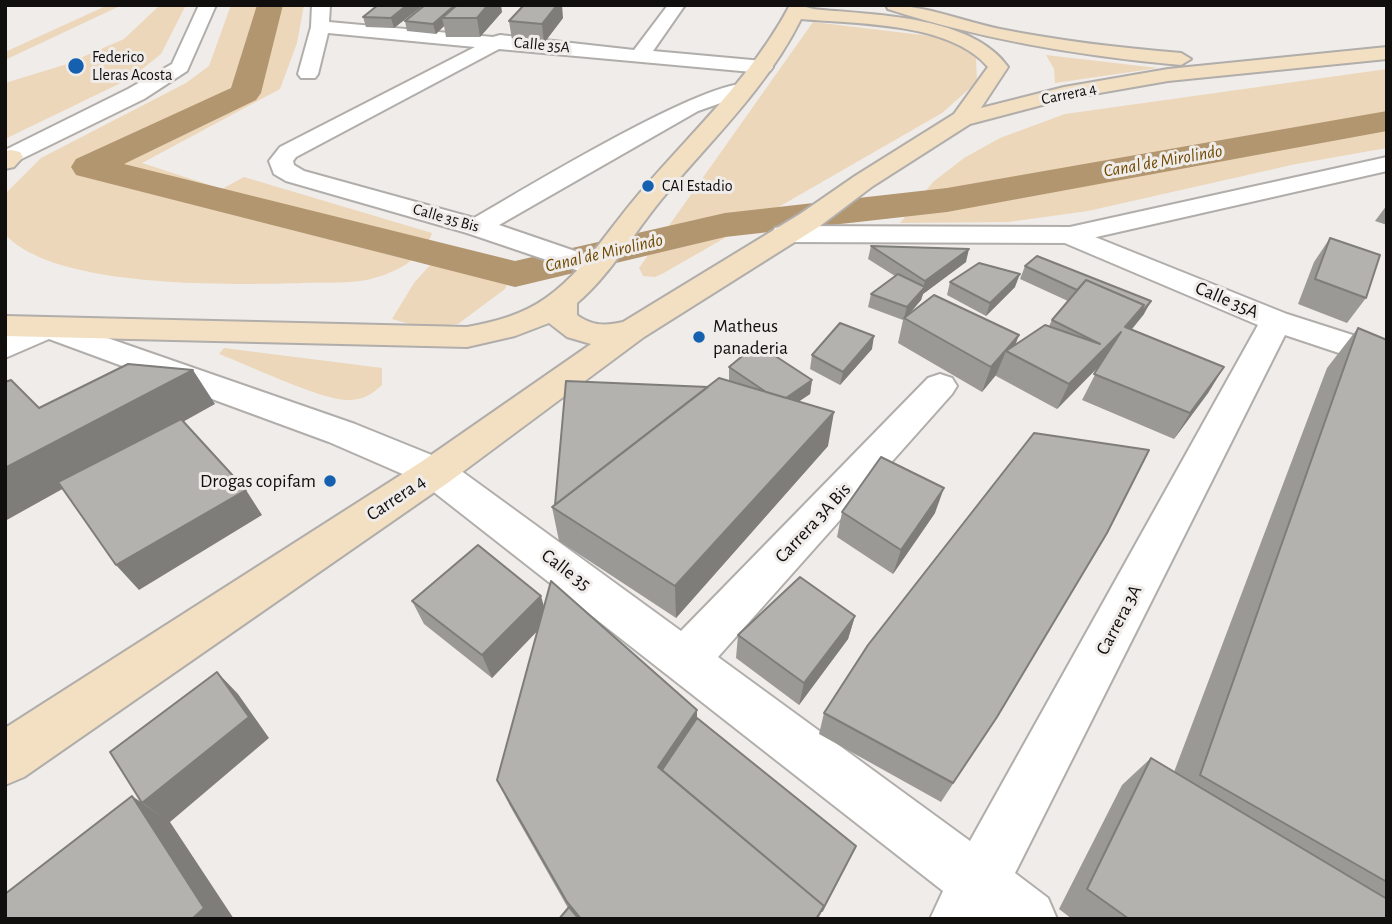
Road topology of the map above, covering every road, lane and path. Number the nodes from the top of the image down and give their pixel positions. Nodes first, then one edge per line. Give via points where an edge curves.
1 (208, 5) edge
2 (321, 5) edge
3 (677, 5) edge
4 (894, 5) edge
5 (798, 9) edge
6 (320, 27) junction
7 (500, 41) junction
8 (1387, 52) edge
9 (641, 54) junction
10 (1312, 60) junction
11 (763, 67) junction
12 (308, 74) dead end
13 (746, 88) junction
14 (962, 119) junction
15 (7, 160) edge
16 (1386, 164) edge
17 (477, 227) junction
18 (798, 227) junction
19 (1070, 235) junction
20 (597, 263) junction
21 (562, 301) junction
22 (1276, 321) junction
23 (47, 327) junction
24 (7, 330) edge
25 (633, 330) junction
26 (1387, 358) edge
27 (940, 386) dead end
28 (435, 472) junction
29 (685, 660) junction
30 (5, 759) edge
31 (970, 901) edge
32 (1027, 919) edge

1 - 15 street via 180,67
2 - 6 street
3 - 9 street
4 - 10 main road via 964,28 1086,50 1188,59
5 - 11 main road
5 - 14 main road via 945,32 982,48 998,67
6 - 7 street, Calle 35A
6 - 12 street
7 - 9 street, Calle 35A
7 - 17 street, Calle 35 Bis via 288,152 281,161 283,169 295,176
8 - 10 main road, Carrera 4
9 - 11 street, Calle 35A
10 - 14 main road, Carrera 4 via 1168,75 1064,93
11 - 13 main road
13 - 17 street via 690,106
13 - 20 main road
14 - 18 main road, Carrera 4
16 - 19 street
17 - 20 street, Calle 35 Bis
18 - 19 street
18 - 25 main road, Carrera 4
19 - 22 street, Calle 35A
20 - 21 main road
21 - 23 main road via 538,318 505,331 467,337
21 - 25 main road via 561,318 577,332 605,337
22 - 26 street, Calle 35A
22 - 31 street, Carrera 3A
23 - 24 street
23 - 28 street, Calle 35 via 342,433
25 - 28 main road, Carrera 4
27 - 29 street, Carrera 3A Bis
28 - 29 street, Calle 35
28 - 30 main road, Carrera 4
29 - 31 street, Calle 35
31 - 32 street, Calle 35

